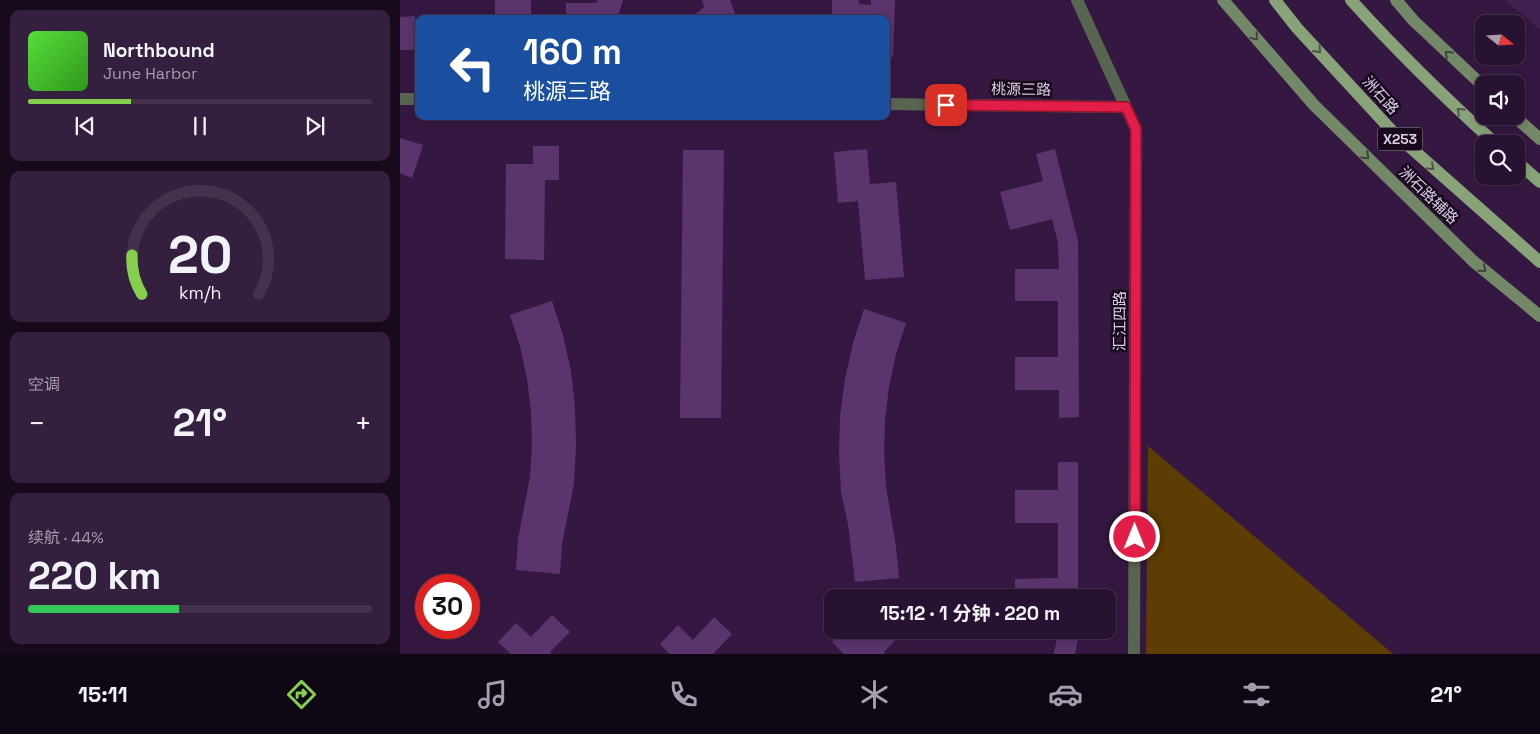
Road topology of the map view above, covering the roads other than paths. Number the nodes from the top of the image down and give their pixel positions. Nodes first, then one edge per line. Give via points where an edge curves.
1 (1077, 0) edge
2 (1223, 0) edge
3 (1275, 0) edge
4 (1351, 0) edge
5 (1396, 0) edge
6 (1475, 79) edge
7 (400, 99) edge
8 (415, 99) edge
9 (890, 104) edge
10 (1126, 107) junction
11 (1524, 125) edge
12 (1486, 135) edge
13 (1540, 139) edge
14 (1525, 169) edge
15 (1540, 182) edge
16 (1540, 262) edge
17 (1540, 316) edge
18 (1134, 654) edge

1 - 10 street, 汇江四路
2 -> 17 main road, 洲石路辅路 via 1314,105 1473,260
3 -> 16 main road, 洲石路 / X253 via 1392,132
12 -> 4 main road via 1395,49
6 -> 5 main road
7 - 8 street
9 - 10 street, 桃源三路
10 - 18 street, 汇江四路 via 1136,129
11 - 13 main road
14 - 15 main road

